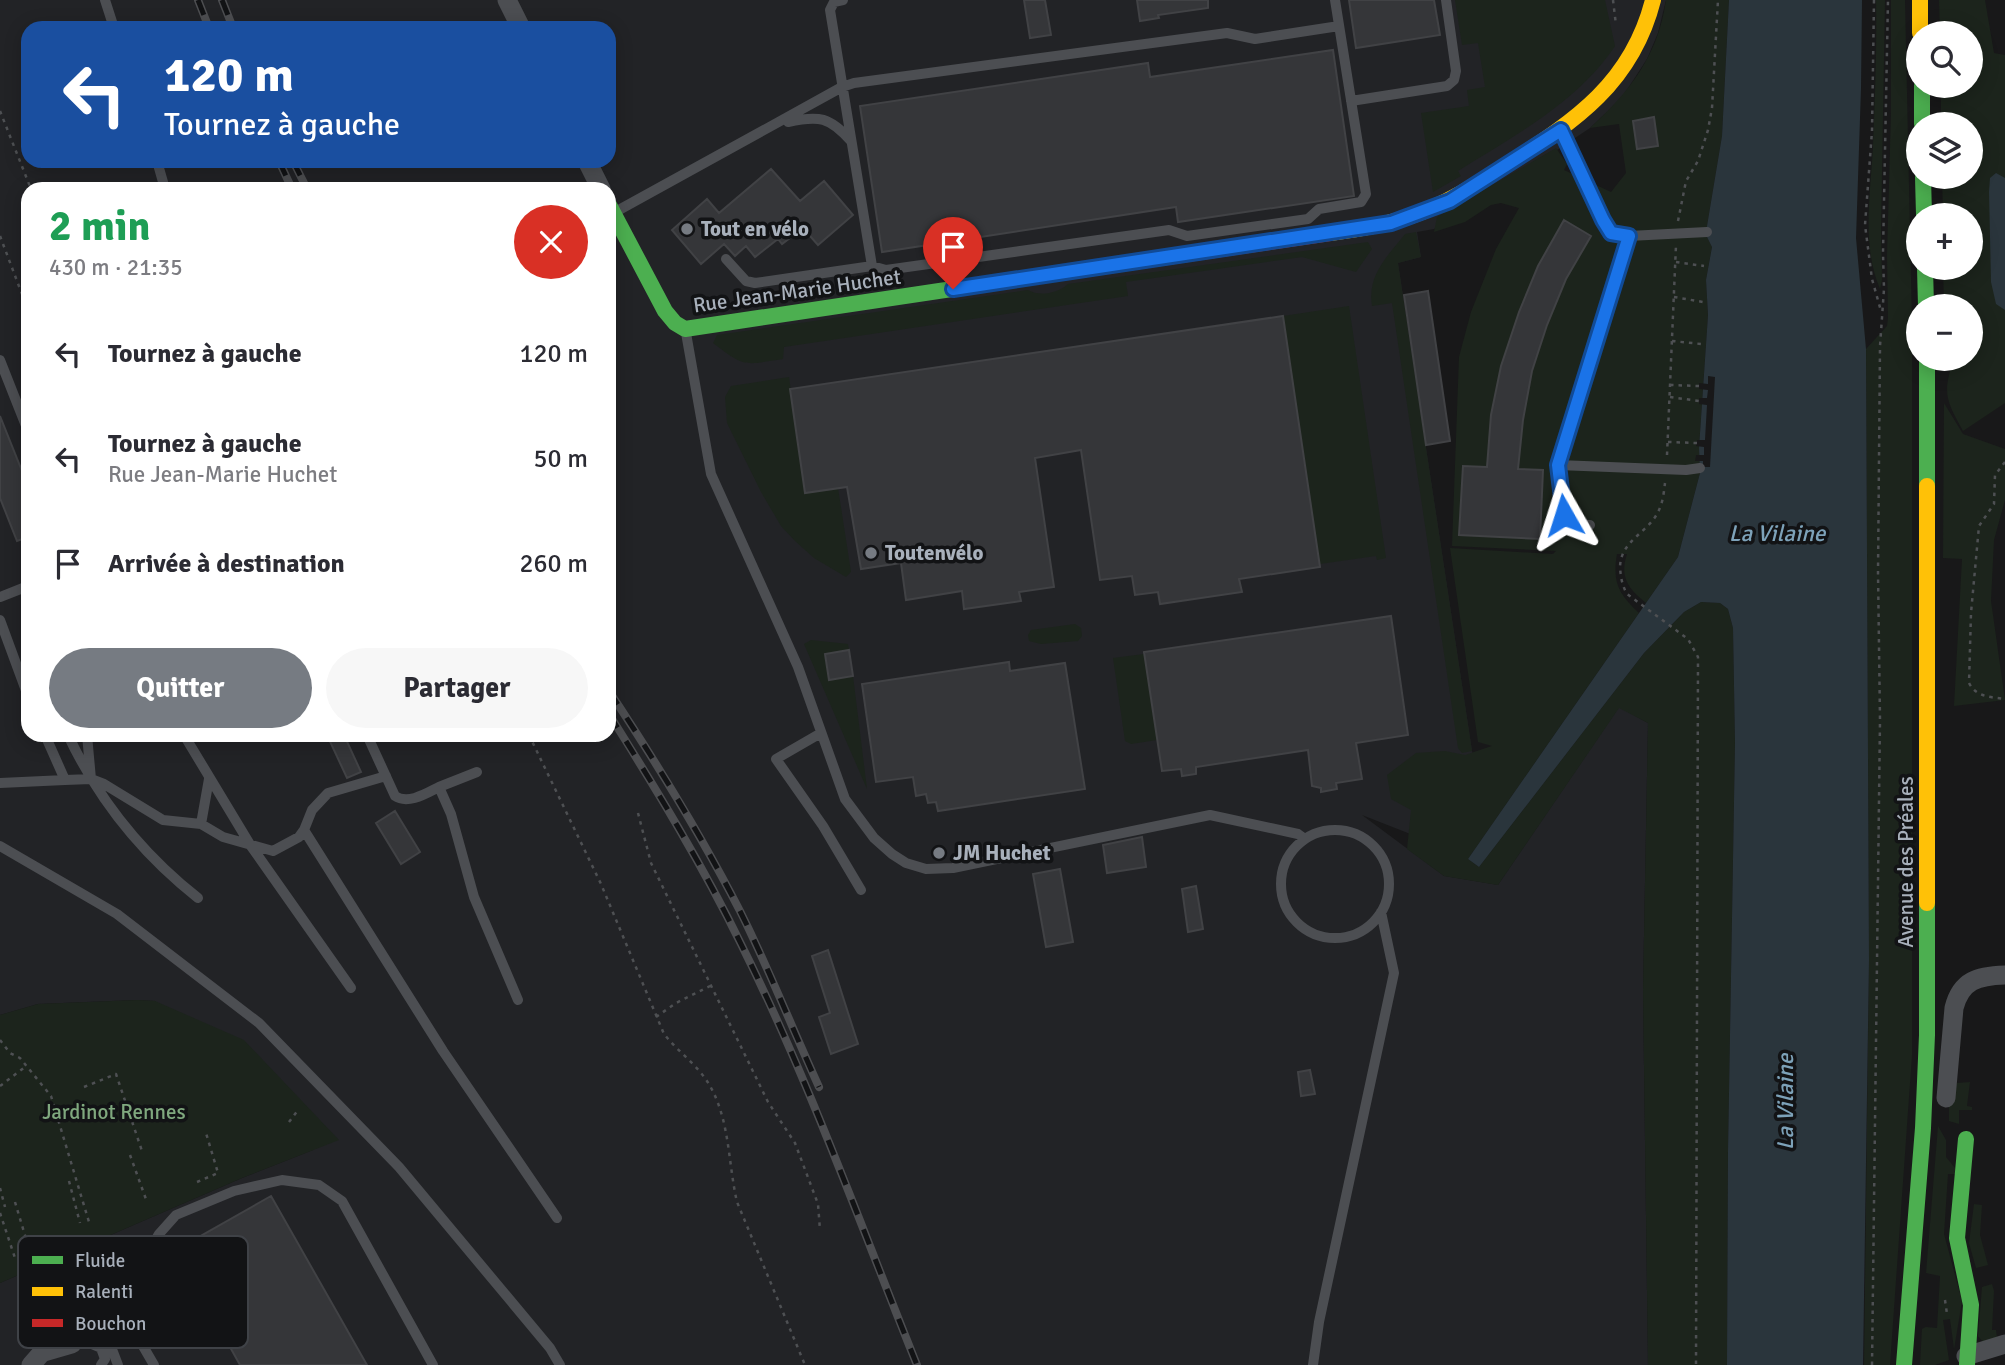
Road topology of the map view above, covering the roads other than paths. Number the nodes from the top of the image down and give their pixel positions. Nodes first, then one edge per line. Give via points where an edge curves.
1 (105, 0) edge
2 (507, 0) edge
3 (843, 0) edge
4 (1335, 0) edge
5 (1446, 0) edge
6 (1653, 0) edge
7 (1920, 0) edge
8 (112, 21) edge
9 (518, 21) edge
10 (1920, 21) edge
11 (1339, 26) junction
12 (842, 87) junction
13 (1351, 101) junction
14 (774, 125) junction
15 (1561, 130) junction
16 (851, 141) junction
17 (616, 206) edge
18 (616, 218) edge
19 (1707, 232) dead end
20 (1629, 236) junction
21 (726, 259) dead end
22 (872, 266) junction
23 (685, 328) junction
24 (0, 360) edge
25 (1927, 371) edge
26 (21, 413) edge
27 (1558, 465) junction
28 (1700, 468) dead end
29 (1590, 525) dead end
30 (21, 589) edge
31 (0, 597) edge
32 (0, 620) edge
33 (0, 635) edge
34 (0, 645) edge
35 (21, 677) edge
36 (821, 733) junction
37 (48, 742) edge
38 (72, 742) edge
39 (87, 742) edge
40 (188, 742) edge
41 (370, 742) edge
42 (477, 772) dead end
43 (387, 776) junction
44 (91, 779) junction
45 (209, 779) junction
46 (65, 780) junction
47 (0, 783) edge
48 (439, 787) junction
49 (201, 824) junction
50 (304, 830) junction
51 (1305, 839) junction
52 (0, 846) edge
53 (251, 846) junction
54 (861, 890) dead end
55 (198, 898) dead end
56 (1381, 912) junction
57 (2005, 975) edge
58 (351, 988) dead end
59 (517, 1000) dead end
60 (1946, 1098) dead end
61 (1966, 1139) dead end
62 (557, 1219) dead end
63 (158, 1236) edge
64 (2005, 1345) edge
65 (56, 1348) edge
66 (101, 1348) edge
67 (112, 1348) edge
68 (144, 1348) edge
69 (36, 1359) edge
70 (1967, 1360) edge
71 (101, 1365) edge
72 (118, 1365) edge
73 (154, 1365) edge
74 (433, 1365) edge
75 (560, 1365) edge
76 (1313, 1365) edge
77 (1904, 1365) edge

1 - 8 lane
2 - 9 street
3 - 12 lane via 834,2 830,10
4 - 11 lane
5 - 13 lane via 1454,80 1447,86
6 - 15 street, Rue Jean-Marie Huchet via 1637,48 1619,77
7 - 10 street
11 - 12 lane via 1255,39 1227,33
11 - 13 lane
12 - 14 lane
12 - 16 lane
13 - 22 lane via 1366,194 1361,202 1319,209 1308,219 1187,236 1169,230 886,270
14 - 16 lane via 820,117 837,125
14 - 17 lane
15 - 20 lane via 1611,233
15 - 23 street, Rue Jean-Marie Huchet via 1450,201 1391,223
16 - 22 lane
18 - 23 street via 665,311
19 - 20 lane
20 - 27 lane
21 - 22 lane via 746,281 755,283
23 - 36 lane via 710,474 785,635
24 - 26 lane
25 - 77 street, Avenue des Préales via 1927,1035
27 - 28 lane
27 - 29 lane via 1564,515 1571,524
30 - 31 lane
32 - 35 lane
33 - 34 lane
36 - 51 lane via 837,782 855,817 892,854 926,869 953,868 1210,815
36 - 54 lane via 776,759
37 - 46 lane
38 - 44 lane
39 - 44 lane
40 - 45 lane
41 - 43 lane
42 - 48 lane
43 - 48 lane via 400,800
43 - 50 lane via 328,793 312,810
44 - 46 lane
44 - 49 lane via 163,820
44 - 55 lane via 139,845
45 - 49 lane
45 - 53 lane
46 - 47 lane
48 - 59 lane via 474,897
49 - 53 lane
50 - 53 lane via 274,851
50 - 62 lane via 443,1051
51 - 56 lane via 1341,830 1362,837 1376,849 1389,881
51 - 56 lane via 1284,866 1281,887 1295,920 1328,938 1346,937 1358,933
52 - 75 lane via 117,914 259,1023 398,1167
53 - 58 lane
56 - 76 lane via 1394,973
57 - 60 street via 1972,980 1958,994
61 - 70 street via 1956,1238 1971,1305
63 - 74 lane via 176,1214 234,1191 282,1180 319,1185 342,1201
64 - 70 street
65 - 69 street
66 - 71 lane via 105,1359
67 - 72 lane
68 - 73 lane

